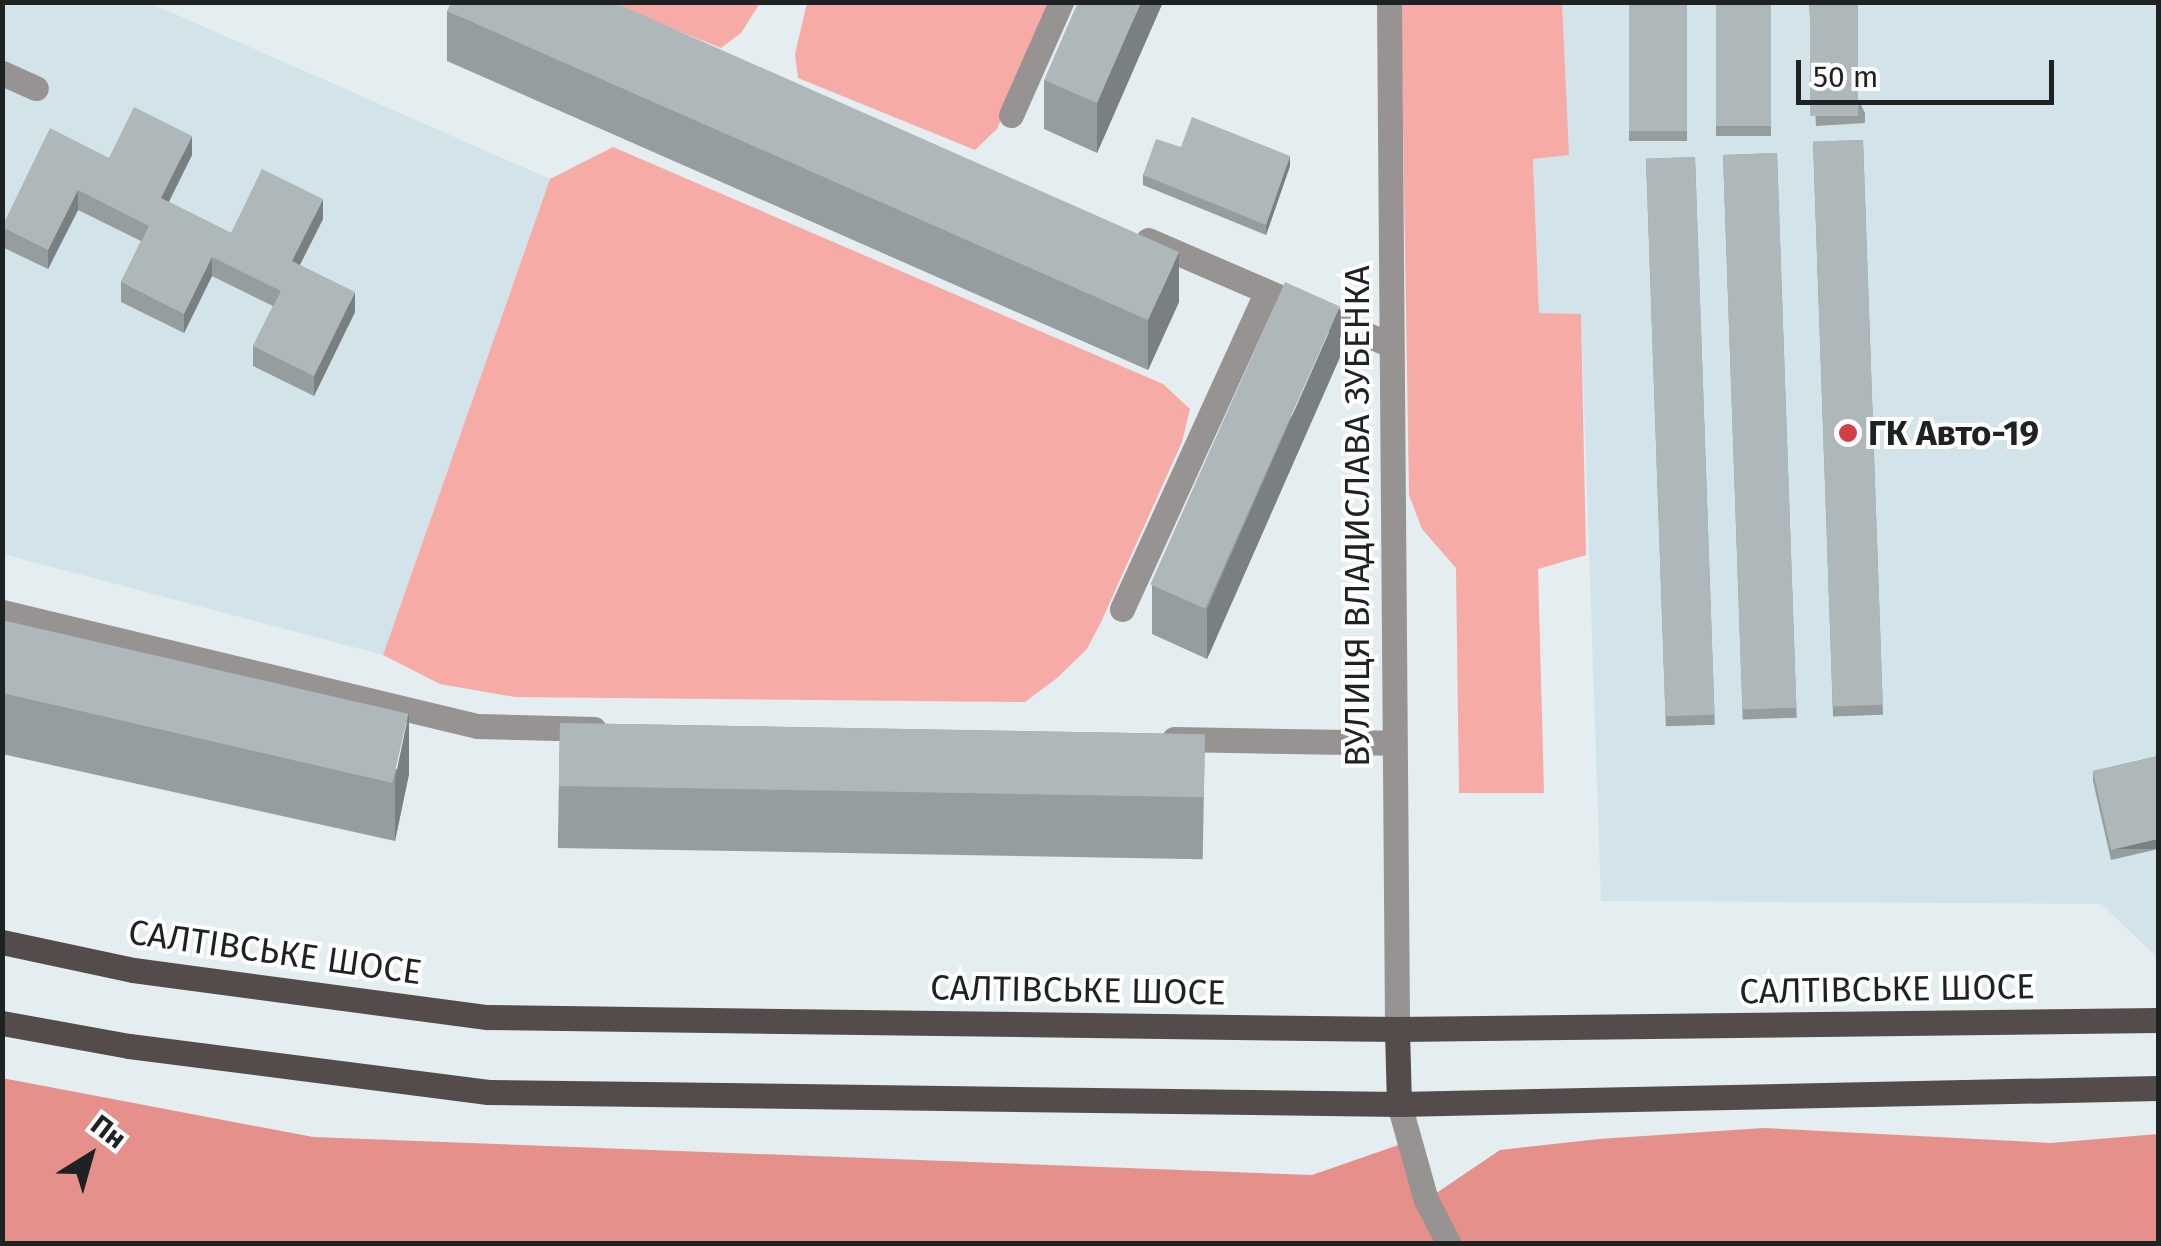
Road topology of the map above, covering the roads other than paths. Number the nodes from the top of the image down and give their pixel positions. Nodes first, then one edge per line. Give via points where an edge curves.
1 (1060, 2) edge
2 (1389, 2) edge
3 (2, 72) edge
4 (36, 88) dead end
5 (1011, 115) dead end
6 (1122, 228) edge
7 (1266, 292) junction
8 (1391, 345) junction
9 (1122, 609) dead end
10 (2, 612) edge
11 (614, 729) edge
12 (1142, 738) edge
13 (1394, 743) junction
14 (2, 942) edge
15 (2158, 1020) edge
16 (2, 1022) edge
17 (1397, 1029) junction
18 (2158, 1088) edge
19 (1399, 1104) junction
20 (1449, 1244) edge

1 - 5 street
2 - 8 street, ВУЛИЦЯ ВЛАДИСЛАВА ЗУБЕНКА
3 - 4 street
6 - 7 street
7 - 8 street
7 - 9 street
8 - 13 street, ВУЛИЦЯ ВЛАДИСЛАВА ЗУБЕНКА
10 - 11 street via 477,726
12 - 13 street
13 - 17 street, ВУЛИЦЯ ВЛАДИСЛАВА ЗУБЕНКА
14 - 17 main road, САЛТІВСЬКЕ ШОСЕ via 133,970 488,1018
15 - 17 main road, САЛТІВСЬКЕ ШОСЕ
16 - 19 main road via 129,1046 488,1092
17 - 19 main road
18 - 19 main road
19 - 20 street via 1426,1200

